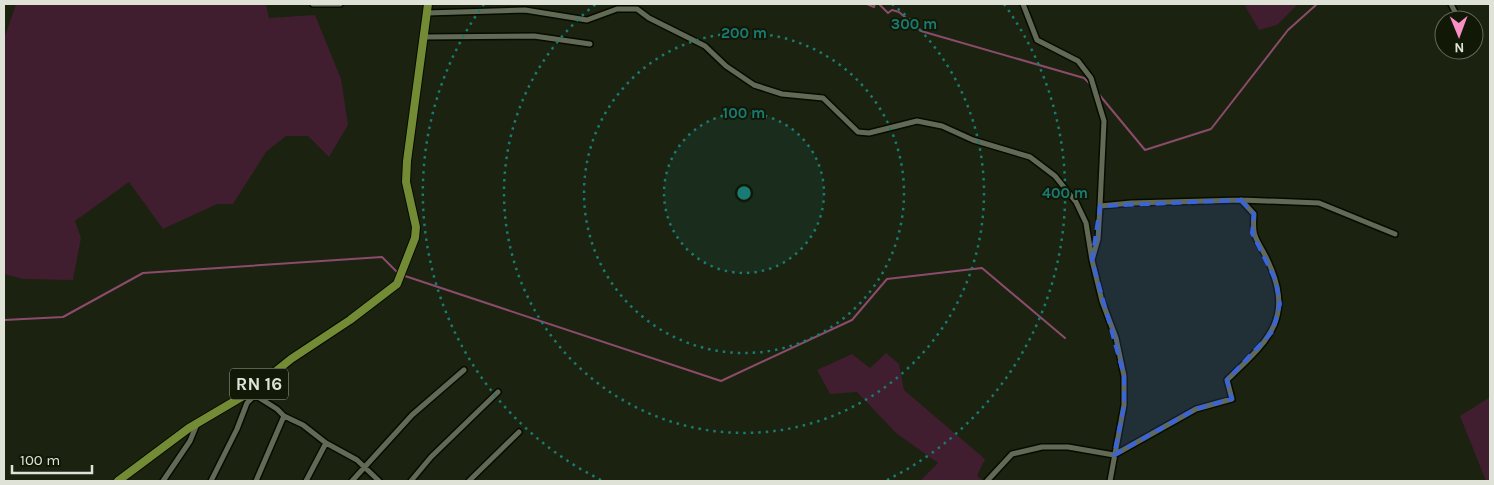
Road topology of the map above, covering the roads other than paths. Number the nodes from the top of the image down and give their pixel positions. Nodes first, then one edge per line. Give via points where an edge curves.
1 (313, 4) edge
2 (340, 4) edge
3 (428, 4) edge
4 (1022, 4) edge
5 (426, 13) junction
6 (423, 37) junction
7 (590, 44) dead end
8 (1242, 200) junction
9 (1100, 206) junction
10 (1395, 234) dead end
11 (1092, 260) junction
12 (464, 370) dead end
13 (498, 392) dead end
14 (252, 393) junction
15 (284, 416) junction
16 (198, 421) junction
17 (519, 432) dead end
18 (326, 443) junction
19 (1114, 455) junction
20 (366, 467) junction
21 (118, 481) edge
22 (163, 481) edge
23 (211, 481) edge
24 (256, 481) edge
25 (306, 481) edge
26 (352, 481) edge
27 (379, 481) edge
28 (410, 481) edge
29 (469, 481) edge
30 (987, 481) edge
31 (1110, 481) edge

1 - 2 street
3 - 5 main road, RN 16
4 - 9 street via 1037,40 1078,61 1091,78 1104,122
5 - 6 main road, RN 16
5 - 11 street via 525,10 587,20 617,9 637,9 705,46 726,66 754,85 782,94 823,98 858,132 870,133 917,121 942,126 973,140 1030,157 1054,176 1076,202 1086,223
6 - 7 street via 534,36
6 - 14 main road, RN 16 via 406,182 416,227 397,284 350,320 290,359
8 - 9 street
8 - 10 street via 1319,203
8 - 19 street via 1254,214 1252,233 1276,282 1280,304 1273,331 1227,380 1232,399 1196,409
9 - 11 street via 1098,239
11 - 19 street via 1124,376 1124,405
12 - 20 street via 412,415
13 - 28 street
14 - 15 street
14 - 16 main road, RN 16
14 - 23 street
15 - 18 street
15 - 24 street
16 - 21 main road, RN 16
16 - 22 street via 190,441
17 - 29 street
18 - 20 street
18 - 25 street
19 - 30 street via 1083,448 1042,447 1012,454
19 - 31 street
20 - 26 street
20 - 27 street

